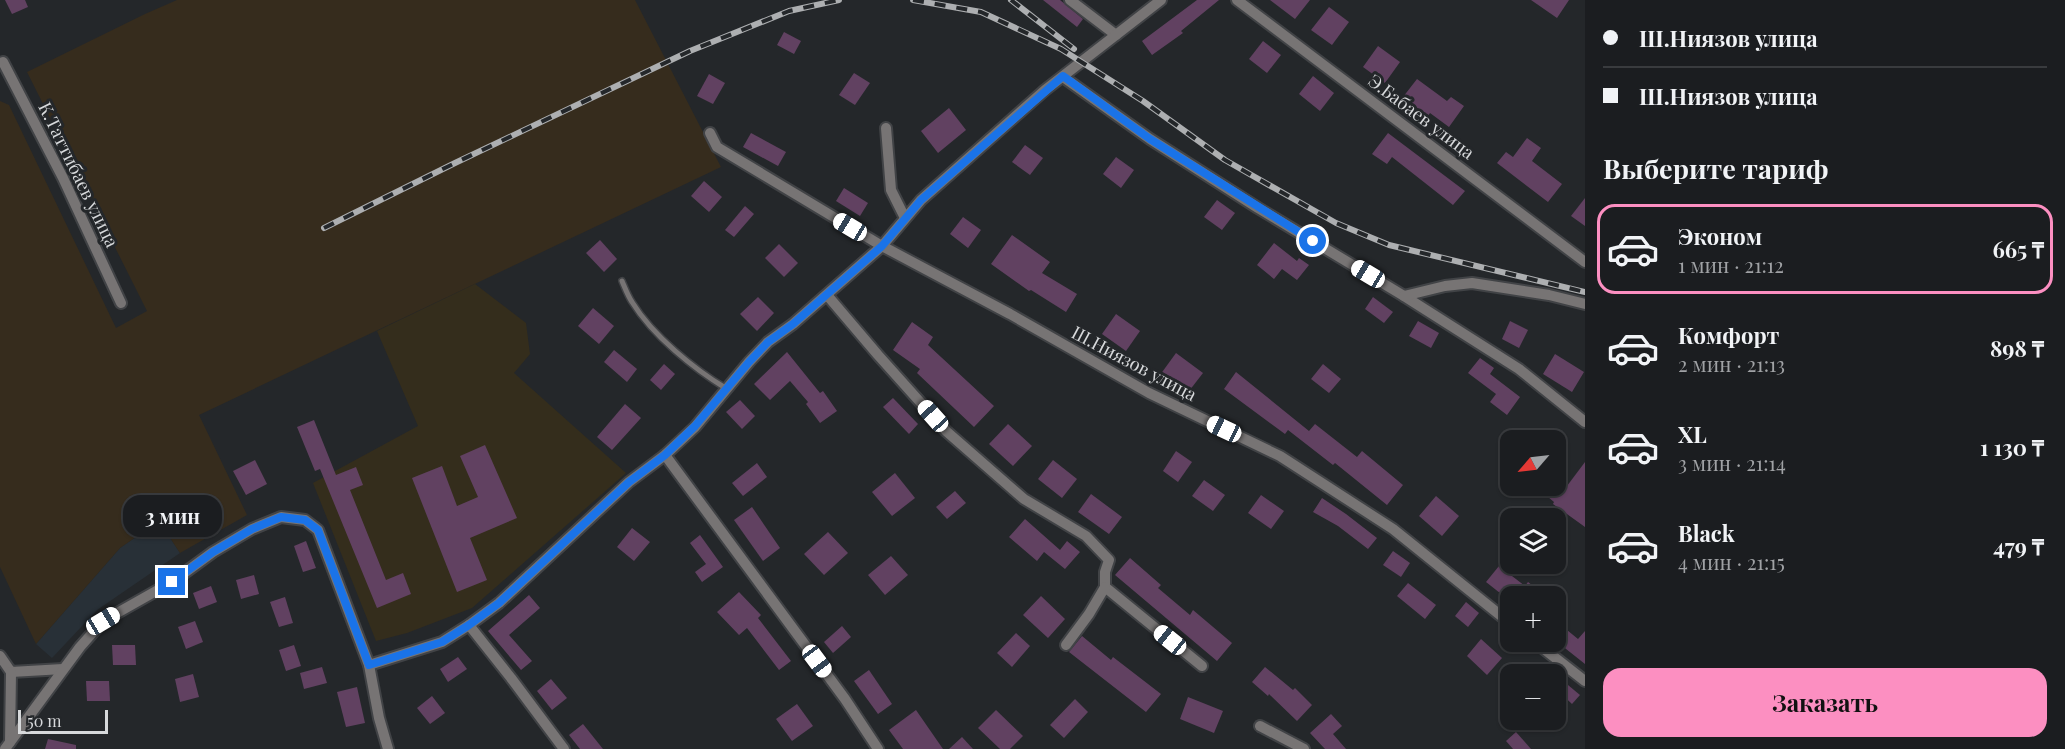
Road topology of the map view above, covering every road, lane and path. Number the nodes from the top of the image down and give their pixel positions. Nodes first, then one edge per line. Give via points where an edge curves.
1 (1070, 0) edge
2 (1161, 0) edge
3 (1237, 0) edge
4 (1116, 35) junction
5 (1, 61) edge
6 (1063, 76) junction
7 (886, 128) dead end
8 (710, 133) dead end
9 (905, 218) junction
10 (882, 246) junction
11 (1585, 262) edge
12 (622, 281) dead end
13 (827, 295) junction
14 (1404, 296) junction
15 (121, 303) dead end
16 (1585, 304) edge
17 (727, 389) junction
18 (1585, 423) edge
19 (665, 455) junction
20 (1105, 587) junction
21 (1500, 615) edge
22 (469, 625) junction
23 (1065, 645) dead end
24 (1548, 652) edge
25 (0, 656) edge
26 (369, 665) junction
27 (1202, 666) dead end
28 (63, 669) junction
29 (10, 672) junction
30 (1585, 681) edge
31 (1260, 726) dead end
32 (8, 746) edge
33 (388, 749) edge
34 (564, 749) edge
35 (878, 749) edge
36 (1304, 749) edge

1 - 4 street
2 - 4 street
3 - 11 street, Э.Бабаев улица
4 - 6 street
5 - 15 street, К.Таттибаев улица via 63,178
6 - 9 street
6 - 14 street via 1169,151
7 - 9 street via 891,190
8 - 10 street, Ш.Ниязов улица via 717,147
9 - 10 street
10 - 13 street
10 - 21 street, Ш.Ниязов улица via 1149,393 1280,456 1393,529
12 - 17 lane via 632,302 656,332
13 - 17 street via 768,342
13 - 20 street via 946,431 1024,499 1086,536 1109,560
14 - 16 street via 1472,283
14 - 18 street via 1519,369
17 - 19 street
19 - 22 street via 629,482 499,603
19 - 35 street
20 - 23 street
20 - 27 street
22 - 26 street via 442,642
22 - 34 street
24 - 30 street
25 - 29 street
26 - 28 street via 318,530 305,520 281,517 252,529 172,582 103,621
26 - 33 street
28 - 29 street
28 - 32 street
29 - 32 street
31 - 36 street

